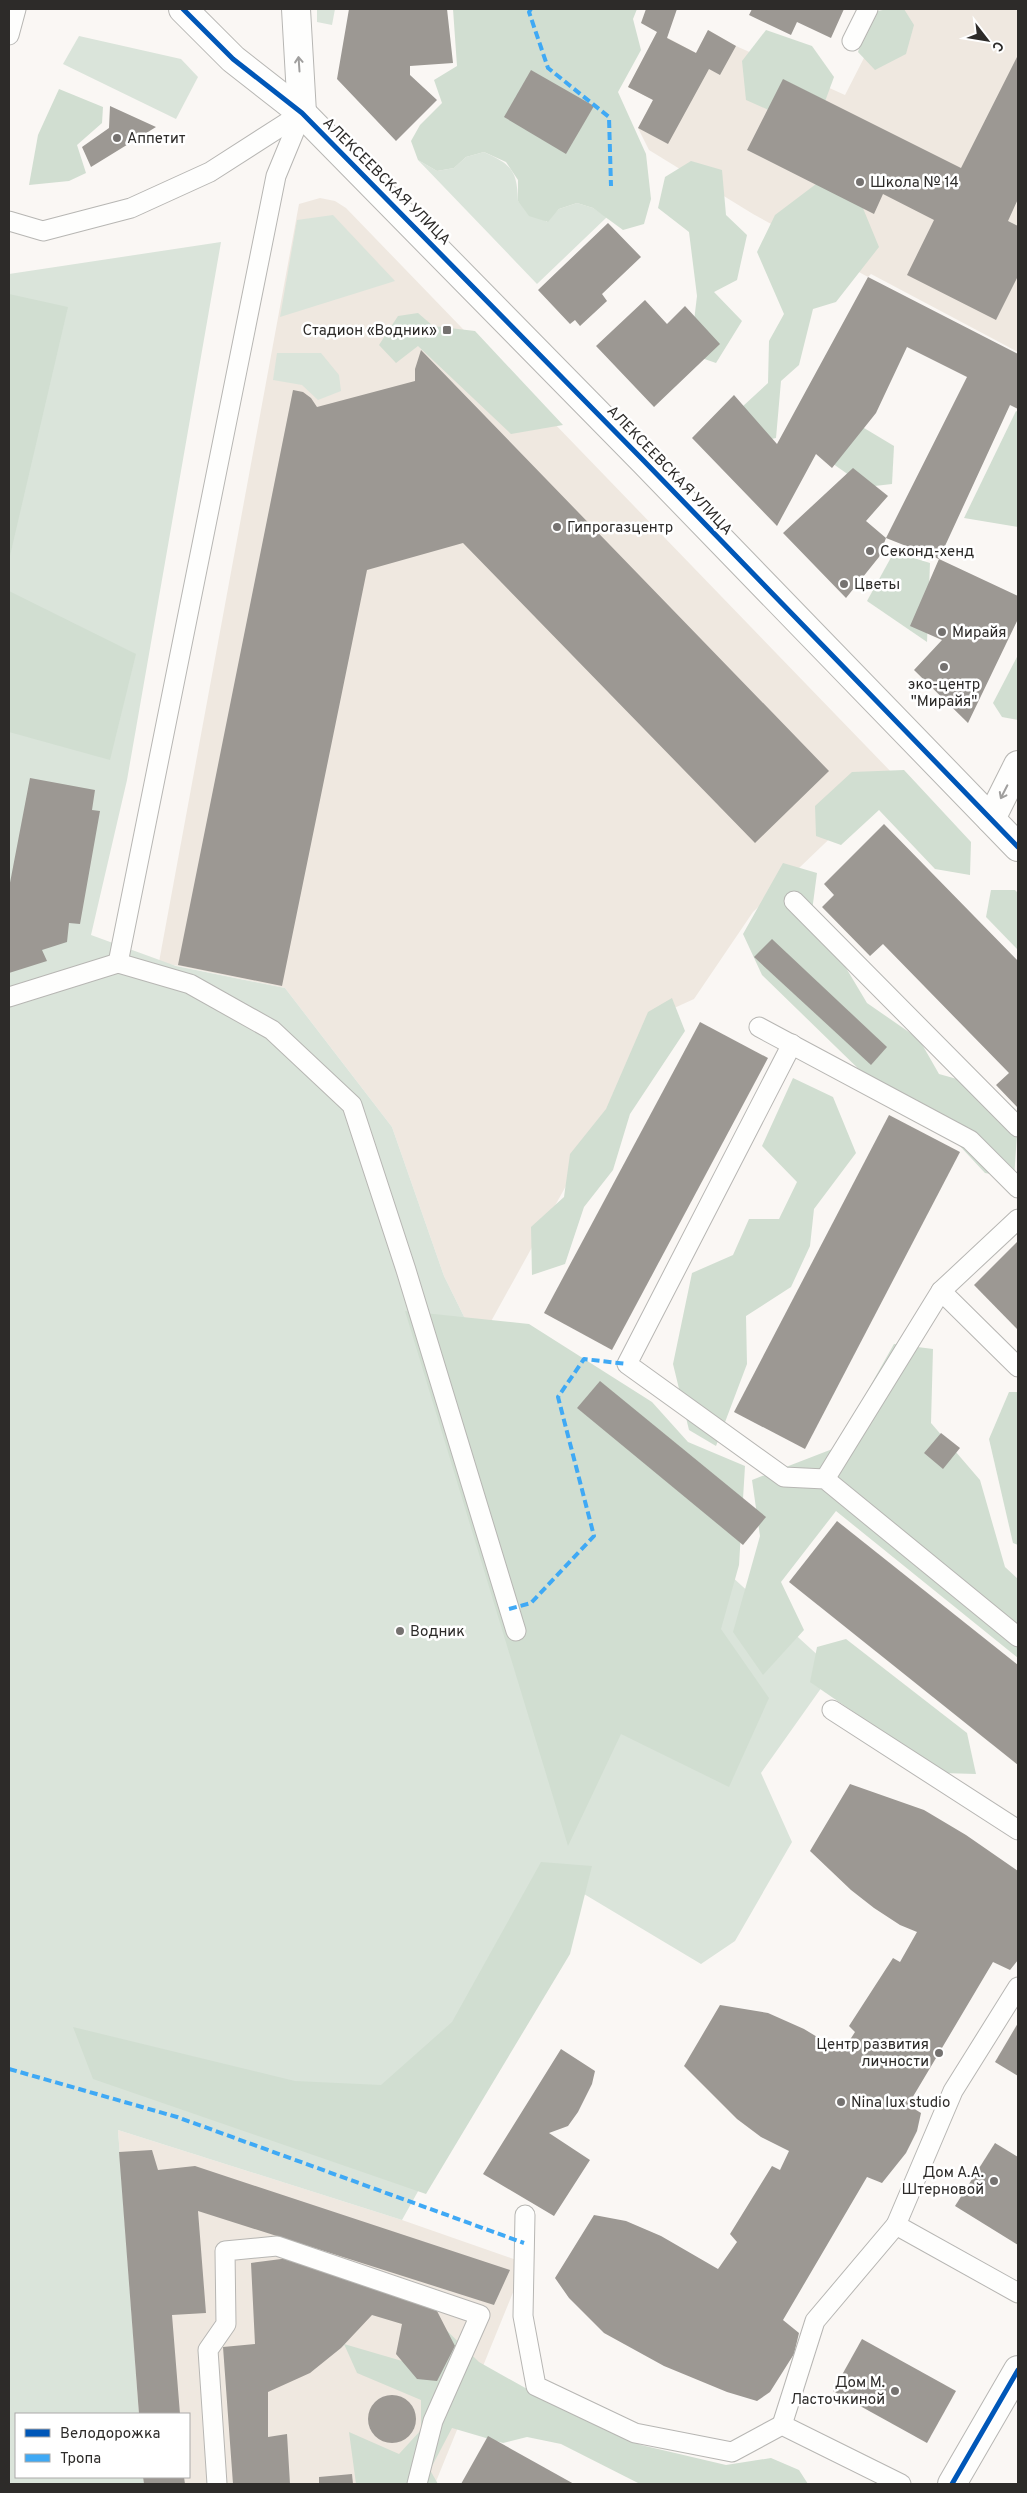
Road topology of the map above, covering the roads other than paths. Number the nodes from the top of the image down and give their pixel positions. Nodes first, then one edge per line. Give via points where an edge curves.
1 (16, 9) edge
2 (183, 9) edge
3 (296, 9) edge
4 (868, 9) edge
5 (9, 35) edge
6 (852, 41) dead end
7 (302, 113) junction
8 (9, 222) edge
9 (1018, 765) edge
10 (990, 818) junction
11 (1018, 847) edge
12 (794, 901) dead end
13 (118, 963) junction
14 (9, 997) edge
15 (760, 1027) dead end
16 (792, 1044) junction
17 (1018, 1127) edge
18 (1018, 1188) edge
19 (1018, 1219) edge
20 (941, 1291) junction
21 (1018, 1367) edge
22 (825, 1479) junction
23 (516, 1632) dead end
24 (1018, 1637) edge
25 (832, 1710) dead end
26 (1018, 1830) edge
27 (1018, 1988) edge
28 (525, 2215) dead end
29 (896, 2225) junction
30 (1018, 2293) edge
31 (1018, 2370) edge
32 (782, 2425) junction
33 (218, 2484) edge
34 (417, 2484) edge
35 (901, 2484) edge
36 (952, 2484) edge

1 - 5 lane
2 - 7 street, АЛЕКСЕЕВСКАЯ УЛИЦА via 233,59
7 -> 3 street
4 - 6 lane
7 - 8 lane via 210,172 131,208 44,231
7 - 10 street, АЛЕКСЕЕВСКАЯ УЛИЦА
7 - 13 lane via 276,176
9 -> 10 street
10 - 11 street, АЛЕКСЕЕВСКАЯ УЛИЦА
12 - 17 lane
13 - 14 lane
13 - 23 lane via 190,984 272,1030 352,1105 406,1270
15 - 16 lane
16 - 18 lane via 970,1140
16 - 22 lane via 627,1364 784,1477
19 - 20 lane
20 - 21 lane
20 - 22 lane
22 - 24 lane
25 - 26 lane
27 - 29 lane via 953,2091
28 - 32 lane via 523,2316 536,2386 635,2433 732,2452
29 - 30 lane
29 - 32 lane via 815,2321
31 - 36 street
32 - 35 lane
33 - 34 lane via 208,2350 226,2324 225,2251 277,2246 480,2314 433,2421

